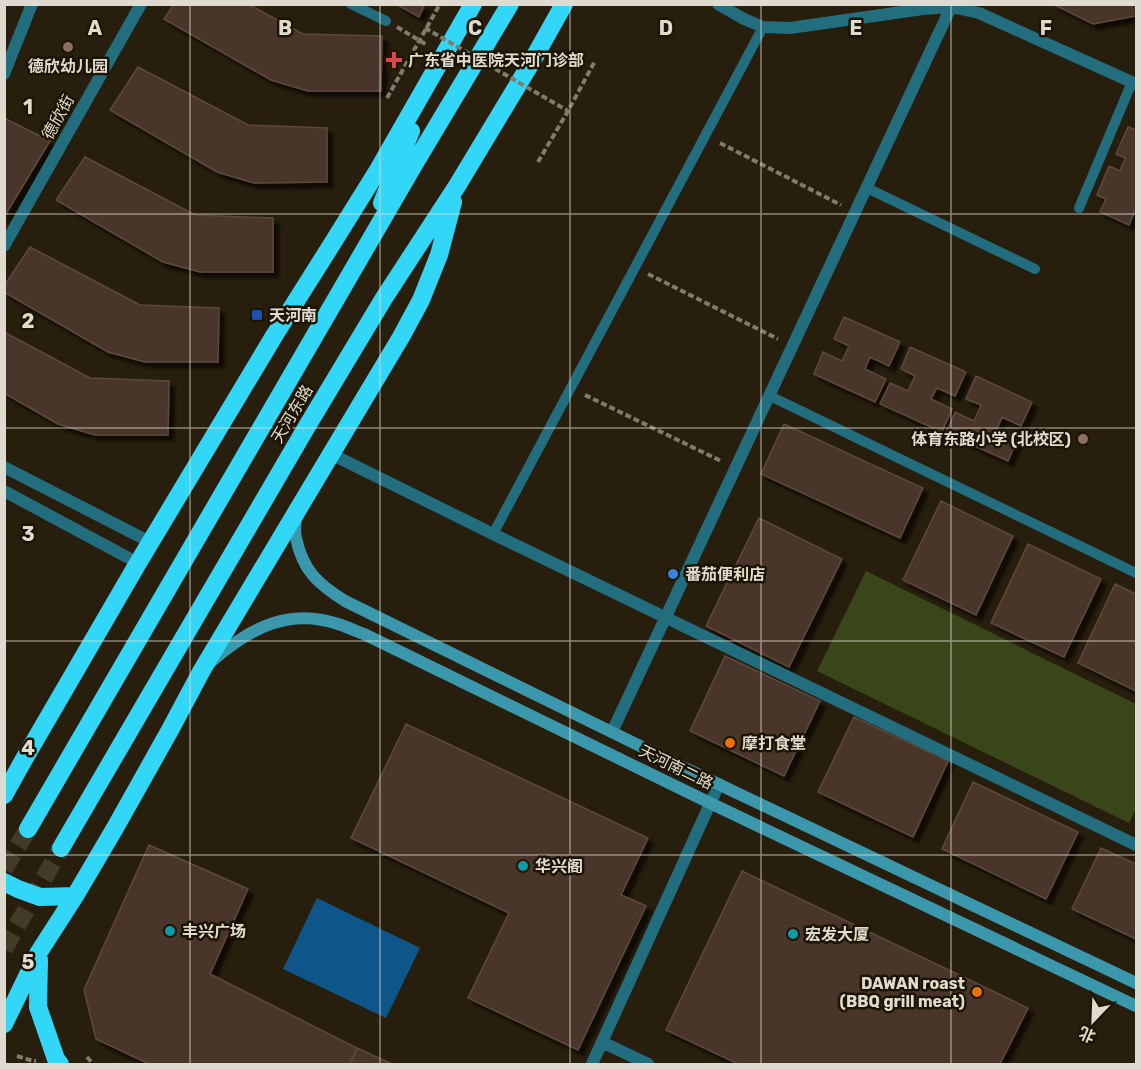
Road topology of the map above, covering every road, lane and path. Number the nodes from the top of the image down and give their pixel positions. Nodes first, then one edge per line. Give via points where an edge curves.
1 (32, 4) edge
2 (141, 4) edge
3 (351, 4) edge
4 (440, 4) edge
5 (473, 4) edge
6 (510, 4) edge
7 (564, 4) edge
8 (718, 4) edge
9 (951, 7) junction
10 (387, 21) joint
11 (763, 27) junction
12 (425, 28) junction
13 (444, 55) junction
14 (595, 61) dead end
15 (433, 73) junction
16 (4, 74) edge
17 (1134, 83) edge
18 (387, 98) dead end
19 (568, 111) junction
20 (705, 135) junction
21 (538, 162) dead end
22 (457, 186) junction
23 (867, 188) junction
24 (1079, 208) dead end
25 (855, 212) junction
26 (4, 246) edge
27 (360, 260) junction
28 (634, 268) junction
29 (1035, 269) dead end
30 (792, 346) junction
31 (570, 388) junction
32 (770, 396) junction
33 (331, 454) junction
34 (4, 467) edge
35 (736, 468) junction
36 (4, 491) edge
37 (296, 514) junction
38 (493, 534) junction
39 (150, 542) junction
40 (138, 563) junction
41 (1137, 573) edge
42 (666, 618) junction
43 (202, 670) junction
44 (612, 732) junction
45 (719, 784) junction
46 (4, 795) edge
47 (710, 802) junction
48 (28, 829) tunnel mouth
49 (1137, 845) edge
50 (61, 848) tunnel mouth
51 (4, 882) edge
52 (75, 896) junction
53 (39, 952) junction
54 (1137, 983) edge
55 (1137, 1006) edge
56 (4, 1024) edge
57 (602, 1042) junction
58 (17, 1056) dead end
59 (87, 1057) dead end
60 (31, 1065) edge
61 (60, 1065) edge
62 (93, 1065) edge
63 (592, 1065) edge
64 (648, 1065) edge

1 - 16 street
2 - 26 street, 德欣街
3 - 10 lane
4 - 12 path, bridge
5 - 13 highway
6 - 27 highway, 天河东路
7 - 22 highway, 天河东路
8 - 11 street
9 - 11 street via 790,28
9 - 17 street via 979,13
9 - 23 street
10 - 13 path
11 - 20 lane
12 - 18 path, bridge
12 - 19 path, bridge
13 - 15 highway
14 - 19 path
15 - 27 highway
15 - 39 highway
17 - 24 lane
19 - 21 path
20 - 25 path
20 - 28 lane
22 - 33 highway via 439,255 421,300
22 - 50 highway, 天河东路 via 324,398
23 - 25 street
23 - 29 lane
25 - 30 street
27 - 48 highway, 天河东路
28 - 30 path
28 - 31 lane
30 - 32 street
31 - 35 path
31 - 38 lane
32 - 35 street
32 - 41 lane
33 - 37 highway
33 - 38 street
34 - 39 street
35 - 42 street
36 - 40 street
37 - 43 highway
37 - 44 street, 天河南二路 via 295,537 302,556 308,571 323,586 345,601
38 - 42 street
39 - 40 highway
40 - 46 highway
42 - 44 street
42 - 49 street
43 - 47 street, 天河南二路 via 256,629 288,618 336,623
43 - 52 highway
44 - 45 street, 天河南二路
45 - 47 street
45 - 54 street, 天河南二路
47 - 55 street, 天河南二路
47 - 57 street
51 - 52 highway via 40,897
52 - 53 highway
53 - 56 highway
53 - 61 highway via 38,1007
57 - 63 street
57 - 64 street
58 - 60 path via 33,1061
59 - 62 path

